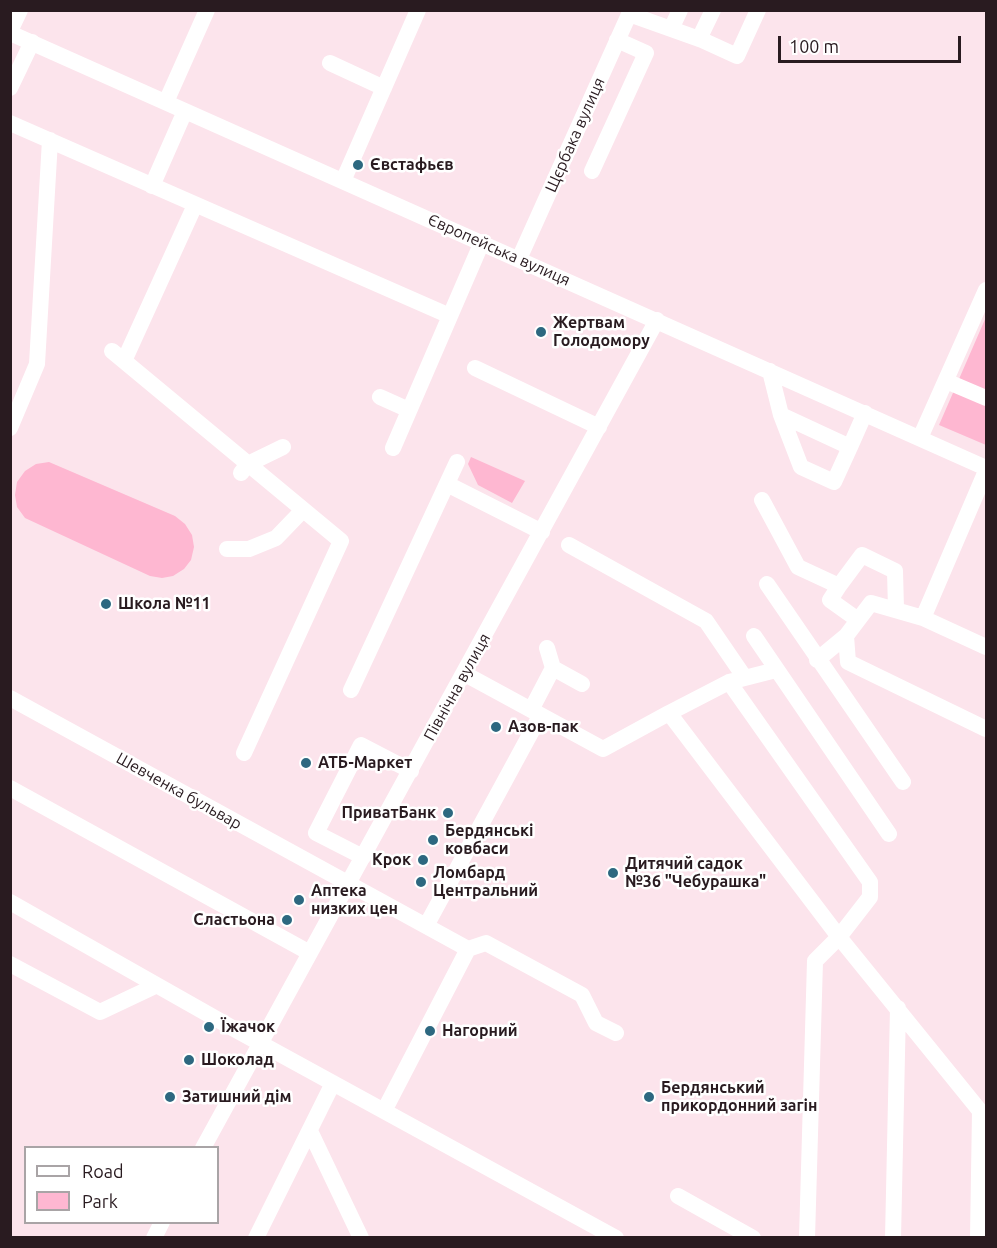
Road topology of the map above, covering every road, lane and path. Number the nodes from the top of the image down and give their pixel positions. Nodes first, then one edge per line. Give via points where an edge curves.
1 (20, 10) edge
2 (418, 10) edge
3 (680, 10) edge
4 (713, 10) edge
5 (758, 10) edge
6 (205, 11) edge
7 (630, 12) edge
8 (671, 29) junction
9 (10, 32) edge
10 (699, 39) junction
11 (617, 40) junction
12 (32, 42) junction
13 (330, 63) dead end
14 (10, 87) edge
15 (384, 88) junction
16 (166, 102) junction
17 (185, 111) junction
18 (10, 123) edge
19 (50, 140) junction
20 (592, 171) dead end
21 (343, 181) junction
22 (152, 186) junction
23 (195, 205) junction
24 (482, 242) junction
25 (519, 259) junction
26 (987, 290) edge
27 (450, 316) junction
28 (657, 320) junction
29 (475, 368) dead end
30 (770, 371) junction
31 (946, 381) junction
32 (17, 394) edge
33 (380, 396) dead end
34 (987, 398) edge
35 (409, 410) junction
36 (865, 413) junction
37 (781, 415) junction
38 (599, 427) junction
39 (10, 428) edge
40 (920, 438) junction
41 (283, 447) dead end
42 (850, 447) junction
43 (393, 448) dead end
44 (457, 462) dead end
45 (244, 468) junction
46 (987, 469) edge
47 (447, 484) junction
48 (762, 500) dead end
49 (303, 510) junction
50 (542, 532) junction
51 (569, 545) dead end
52 (227, 549) dead end
53 (766, 584) dead end
54 (839, 586) junction
55 (896, 609) junction
56 (923, 618) junction
57 (858, 620) junction
58 (754, 636) dead end
59 (846, 636) junction
60 (987, 647) edge
61 (547, 648) dead end
62 (817, 660) junction
63 (553, 668) junction
64 (776, 670) junction
65 (465, 674) junction
66 (745, 678) junction
67 (729, 682) junction
68 (582, 684) dead end
69 (351, 690) dead end
70 (10, 698) edge
71 (536, 713) junction
72 (669, 713) junction
73 (987, 729) edge
74 (244, 753) dead end
75 (411, 771) junction
76 (903, 782) dead end
77 (10, 788) edge
78 (889, 834) dead end
79 (363, 857) junction
80 (348, 884) junction
81 (10, 902) edge
82 (426, 926) junction
83 (840, 937) junction
84 (468, 949) junction
85 (310, 952) junction
86 (10, 964) edge
87 (155, 986) junction
88 (898, 1008) junction
89 (616, 1033) dead end
90 (260, 1044) junction
91 (333, 1083) junction
92 (384, 1111) junction
93 (983, 1111) edge
94 (310, 1131) junction
95 (204, 1146) edge
96 (678, 1196) dead end
97 (161, 1224) edge
98 (154, 1238) edge
99 (256, 1238) edge
100 (361, 1238) edge
101 (616, 1238) edge
102 (753, 1238) edge
103 (807, 1238) edge
104 (893, 1238) edge
105 (978, 1238) edge

1 - 9 street
2 - 15 street
3 - 8 street
4 - 10 street
5 - 10 street via 737,56
6 - 16 street
7 - 8 street
7 - 11 street, Щєрбака вулиця
8 - 10 street
9 - 12 street, Європейська вулиця
11 - 20 street via 646,53
11 - 25 street, Щєрбака вулиця
12 - 14 street
12 - 16 street, Європейська вулиця
13 - 15 street
15 - 21 street
16 - 17 street, Європейська вулиця
17 - 21 street, Європейська вулиця
17 - 22 street
18 - 19 street
19 - 22 street
19 - 32 street via 37,364
21 - 24 street, Європейська вулиця
22 - 23 street
23 - 27 street
23 - 45 street via 118,356
24 - 25 street, Європейська вулиця
24 - 27 street
25 - 28 street, Європейська вулиця
26 - 31 street
27 - 35 street
28 - 30 street, Європейська вулиця
28 - 38 street, Північна вулиця
29 - 38 street
30 - 36 street, Європейська вулиця
30 - 37 street
31 - 34 street
31 - 40 street
32 - 39 street
33 - 35 street
35 - 43 street
36 - 40 street, Європейська вулиця
36 - 42 street
37 - 42 street
37 - 42 street via 801,467 834,482
38 - 50 street, Північна вулиця
40 - 46 street, Європейська вулиця
41 - 45 street
44 - 47 street
45 - 49 street
46 - 56 street
47 - 50 street
47 - 69 street
48 - 54 street via 798,567
49 - 52 street via 276,538 249,549
49 - 74 street via 341,541
50 - 65 street, Північна вулиця
51 - 66 street via 706,621
53 - 62 street
54 - 55 street via 862,555 895,571
54 - 57 street via 830,600
55 - 56 street
55 - 57 street via 871,603
56 - 60 street
57 - 59 street
58 - 64 street
59 - 62 street
59 - 73 street via 848,662
61 - 63 street
62 - 76 street
63 - 68 street
63 - 71 street
64 - 66 street
64 - 78 street
65 - 71 street
65 - 75 street, Північна вулиця
66 - 67 street
67 - 72 street
67 - 83 street via 870,882 870,897
70 - 80 street, Шевченка бульвар
71 - 72 street via 603,749
71 - 82 street
72 - 83 street
75 - 79 street, Північна вулиця
75 - 79 street via 361,745 316,833
77 - 85 street
79 - 80 street, Північна вулиця
80 - 82 street, Шевченка бульвар
80 - 85 street, Північна вулиця
81 - 87 street
82 - 84 street, Шевченка бульвар
83 - 88 street
83 - 103 street via 815,961
84 - 89 street via 486,943 582,995 596,1023
84 - 92 street
85 - 90 street, Північна вулиця
86 - 87 street via 100,1012
87 - 90 street
88 - 93 street
88 - 104 street
90 - 91 street
90 - 95 street, Північна вулиця
91 - 92 street
91 - 94 street
92 - 101 street
93 - 105 street
94 - 99 street
94 - 100 street
96 - 102 street
97 - 98 street

